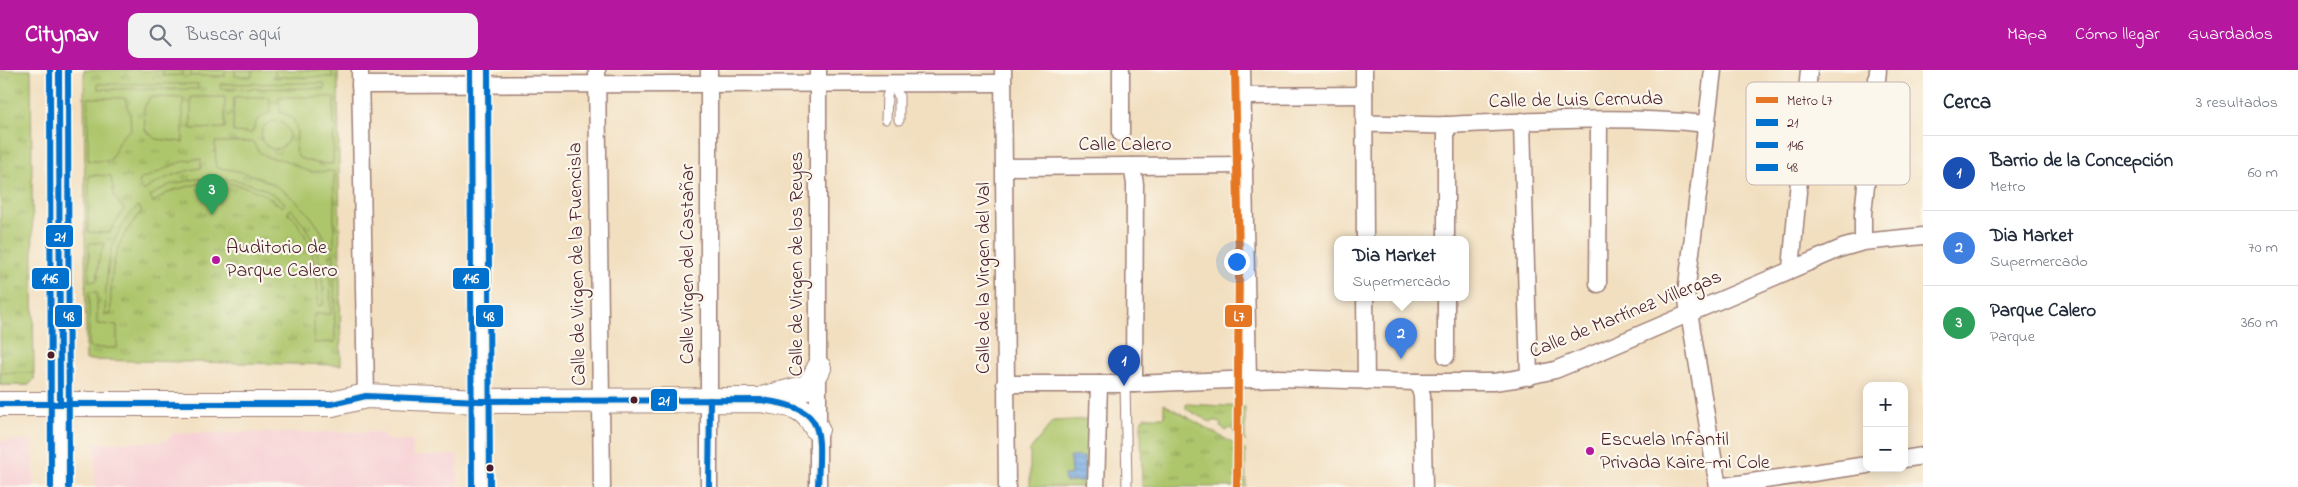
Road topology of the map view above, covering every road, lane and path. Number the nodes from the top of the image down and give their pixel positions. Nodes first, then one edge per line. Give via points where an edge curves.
1 (58, 70) edge
2 (1121, 70) edge
3 (1242, 70) edge
4 (1364, 70) edge
5 (1713, 70) edge
6 (818, 76) edge
7 (479, 77) edge
8 (709, 77) edge
9 (892, 77) edge
10 (1003, 77) edge
11 (360, 78) edge
12 (597, 78) edge
13 (1364, 95) junction
14 (1244, 96) junction
15 (886, 120) dead end
16 (900, 120) dead end
17 (1599, 120) junction
18 (1522, 121) junction
19 (1365, 124) junction
20 (1707, 124) junction
21 (1446, 125) junction
22 (1121, 133) dead end
23 (1245, 165) junction
24 (1005, 166) junction
25 (1132, 166) junction
26 (1799, 185) edge
27 (1866, 185) edge
28 (1365, 236) edge
29 (1446, 236) edge
30 (1923, 236) edge
31 (1863, 242) junction
32 (1791, 269) junction
33 (1598, 284) dead end
34 (1365, 301) edge
35 (1446, 301) edge
36 (1688, 316) junction
37 (1446, 356) dead end
38 (818, 368) junction
39 (1529, 377) junction
40 (1248, 378) junction
41 (1366, 381) junction
42 (1417, 382) junction
43 (1005, 384) junction
44 (1099, 384) junction
45 (1130, 384) junction
46 (366, 396) junction
47 (710, 400) junction
48 (760, 400) junction
49 (480, 401) junction
50 (601, 401) junction
51 (60, 403) junction
52 (0, 404) edge
53 (818, 429) junction
54 (1923, 456) edge
55 (1908, 458) edge
56 (1863, 466) edge
57 (60, 487) edge
58 (481, 487) edge
59 (602, 487) edge
60 (709, 487) edge
61 (818, 487) edge
62 (1007, 487) edge
63 (1096, 487) edge
64 (1127, 487) edge
65 (1424, 487) edge
66 (1718, 487) edge

1 - 51 street
2 - 22 street
3 - 14 street
4 - 13 street
5 - 20 street
6 - 8 street
6 - 9 street
6 - 38 street, Calle de Virgen de los Reyes
7 - 11 street
7 - 12 street
7 - 49 street
8 - 12 street
8 - 47 street, Calle Virgen del Castañar
9 - 10 street
9 - 15 lane
9 - 16 lane via 899,96
10 - 24 street, Calle de la Virgen del Val
11 - 46 street
12 - 50 street, Calle de Virgen de la Fuencisla
13 - 14 street
13 - 19 street
14 - 23 street
17 - 18 street, Calle de Luis Cernuda
17 - 20 street, Calle de Luis Cernuda
17 - 33 street
18 - 21 street, Calle de Luis Cernuda
18 - 39 street
19 - 21 street, Calle de Luis Cernuda
19 - 28 street
20 - 36 street via 1686,294
21 - 29 street
23 - 25 street, Calle Calero
23 - 40 street
24 - 25 street, Calle Calero
24 - 43 street, Calle de la Virgen del Val
25 - 45 street via 1135,184
26 - 32 street
27 - 31 street
30 - 31 street, Calle de Martínez Villergas
31 - 32 street, Calle de Martínez Villergas
32 - 36 street, Calle de Martínez Villergas
34 - 41 street
35 - 37 street
36 - 39 street, Calle de Martínez Villergas via 1555,370
36 - 66 street
38 - 48 street via 807,387
38 - 53 street, Calle de Virgen de los Reyes
39 - 42 street, Calle de Martínez Villergas via 1493,382
40 - 41 street, Calle de Martínez Villergas
40 - 45 street, Calle de Martínez Villergas
41 - 42 street, Calle de Martínez Villergas
42 - 65 street via 1422,395
43 - 44 street, Calle de Martínez Villergas
43 - 62 street, Calle de la Virgen del Val
44 - 45 street, Calle de Martínez Villergas
44 - 63 street
45 - 64 lane
46 - 49 street
46 - 51 street via 332,404
47 - 48 street
47 - 50 street
47 - 60 street, Calle Virgen del Castañar
48 - 53 street via 790,405 806,412
49 - 50 street
49 - 58 street
50 - 59 street, Calle de Virgen de la Fuencisla
51 - 52 street
51 - 57 street
53 - 61 street, Calle de Virgen de los Reyes
54 - 55 street
56 - 66 street

